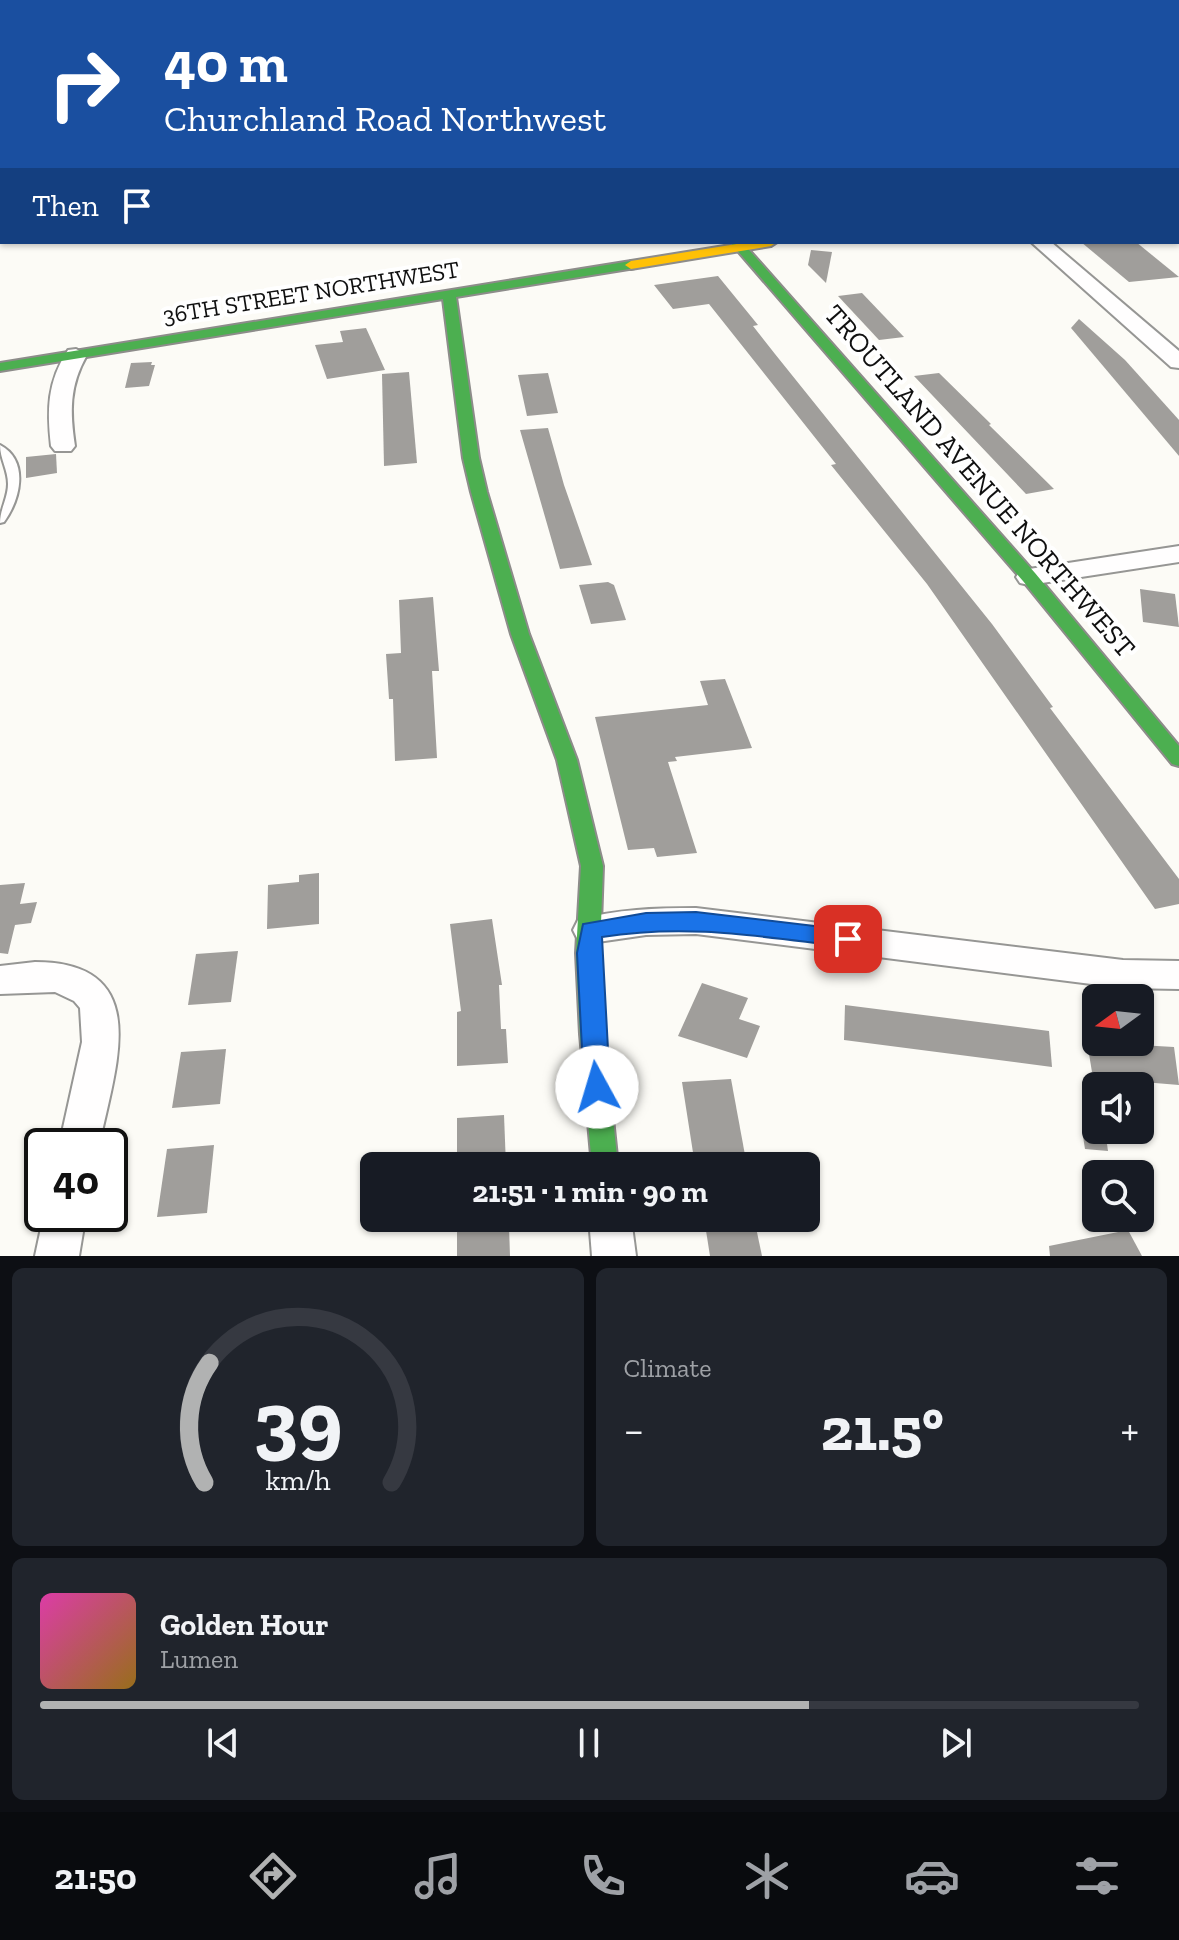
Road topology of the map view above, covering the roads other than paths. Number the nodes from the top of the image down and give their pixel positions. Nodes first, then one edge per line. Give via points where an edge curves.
1 (850, 0) edge
2 (858, 0) edge
3 (1042, 244) edge
4 (738, 245) edge
5 (449, 294) junction
6 (76, 355) junction
7 (1179, 362) edge
8 (0, 367) edge
9 (63, 446) dead end
10 (0, 449) edge
11 (0, 519) edge
12 (1179, 554) edge
13 (1029, 577) junction
14 (1179, 759) edge
15 (591, 930) junction
16 (1179, 975) edge
17 (0, 980) edge
18 (83, 1128) edge
19 (604, 1152) edge
20 (62, 1232) edge
21 (611, 1232) edge
22 (57, 1256) edge
23 (614, 1256) edge

1 - 2 lane
3 - 7 street
4 - 5 street, 36TH STREET NORTHWEST
4 - 13 street, TROUTLAND AVENUE NORTHWEST
5 - 6 street, 36TH STREET NORTHWEST
5 - 15 street via 474,470 520,634 567,760 592,866
6 - 8 street, 36TH STREET NORTHWEST
6 - 9 street via 61,382
10 - 11 lane via 9,459 15,482 9,508
12 - 13 street
13 - 14 street, TROUTLAND AVENUE NORTHWEST
15 - 16 street via 696,921 1123,974
15 - 19 street via 592,1034
17 - 18 street via 55,978 77,984 102,1010 104,1030
20 - 22 street
21 - 23 street

